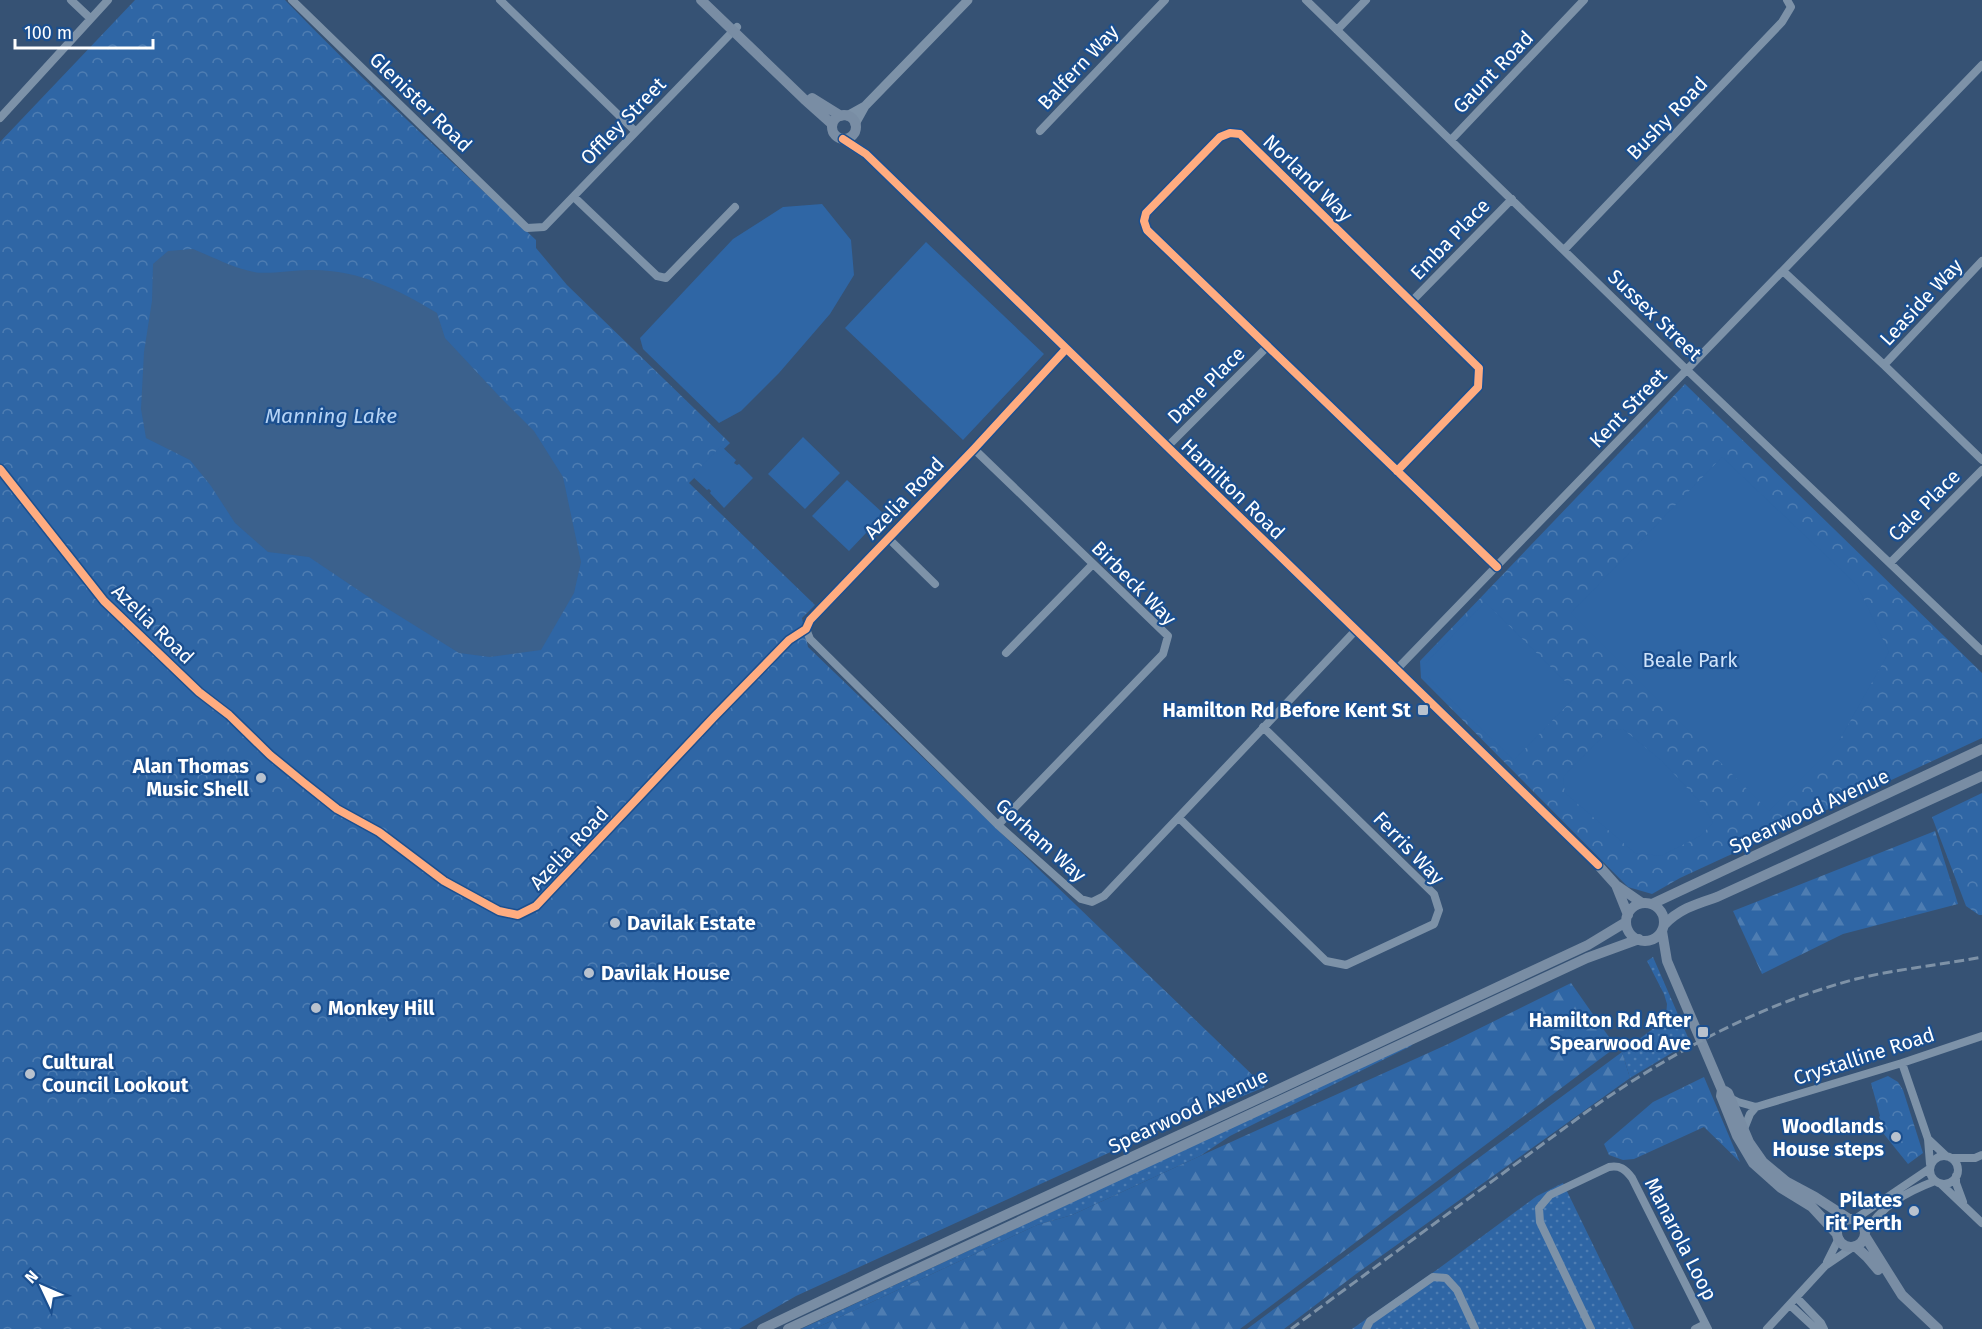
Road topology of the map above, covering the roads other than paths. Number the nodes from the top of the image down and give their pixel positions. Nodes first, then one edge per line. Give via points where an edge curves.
1 (71, 0) edge
2 (108, 0) edge
3 (292, 0) edge
4 (501, 0) edge
5 (701, 0) edge
6 (711, 0) edge
7 (968, 0) edge
8 (1165, 0) edge
9 (1306, 0) edge
10 (1366, 0) edge
11 (1584, 0) edge
12 (1789, 4) edge
13 (90, 18) junction
14 (735, 29) junction
15 (1337, 30) junction
16 (1982, 65) edge
17 (865, 106) junction
18 (844, 116) junction
19 (0, 118) edge
20 (832, 124) junction
21 (856, 126) junction
22 (635, 131) junction
23 (1040, 131) dead end
24 (843, 140) junction
25 (1451, 140) junction
26 (866, 154) junction
27 (574, 196) junction
28 (1512, 199) junction
29 (735, 207) dead end
30 (527, 228) joint
31 (1564, 250) junction
32 (1982, 261) edge
33 (1783, 271) junction
34 (1412, 301) junction
35 (1268, 346) junction
36 (1066, 350) junction
37 (1884, 365) junction
38 (1687, 369) junction
39 (1167, 447) junction
40 (974, 449) junction
41 (1982, 460) edge
42 (0, 469) edge
43 (1982, 470) edge
44 (1397, 471) junction
45 (888, 538) junction
46 (1890, 563) junction
47 (1093, 564) junction
48 (1497, 567) junction
49 (935, 584) dead end
50 (806, 629) junction
51 (1356, 630) junction
52 (1982, 651) edge
53 (1006, 653) dead end
54 (1397, 669) junction
55 (1263, 727) junction
56 (1982, 749) edge
57 (1982, 776) edge
58 (1179, 818) junction
59 (998, 825) junction
60 (1616, 885) junction
61 (1647, 904) junction
62 (1627, 918) junction
63 (1663, 928) junction
64 (1644, 940) junction
65 (1667, 961) junction
66 (1982, 1036) edge
67 (1902, 1063) junction
68 (1726, 1094) junction
69 (1756, 1107) junction
70 (1743, 1130) junction
71 (1928, 1139) junction
72 (1948, 1156) junction
73 (1978, 1157) edge
74 (1930, 1167) junction
75 (1957, 1174) junction
76 (1938, 1182) junction
77 (1964, 1204) junction
78 (1852, 1219) junction
79 (1982, 1223) edge
80 (1865, 1234) junction
81 (1838, 1236) junction
82 (1854, 1246) junction
83 (1825, 1266) junction
84 (1797, 1298) junction
85 (1790, 1305) junction
86 (1706, 1326) edge
87 (762, 1329) edge
88 (788, 1329) edge
89 (1366, 1329) edge
90 (1475, 1329) edge
91 (1591, 1329) edge
92 (1695, 1329) edge
93 (1767, 1329) edge
94 (1816, 1329) edge
95 (1824, 1329) edge
96 (1928, 1329) edge
97 (1938, 1329) edge

1 - 13 street
2 - 13 street
3 - 30 street, Glenister Road
4 - 22 street
5 - 14 main road
6 - 14 main road
7 - 17 street
8 - 23 street, Balfern Way
9 - 15 street, Sussex Street
10 - 15 street
11 - 25 street, Gaunt Road
12 - 31 street, Bushy Road via 1782,22
13 - 19 street
14 - 18 main road via 812,98
14 - 20 main road
14 - 22 street, Offley Street
15 - 25 street, Sussex Street
16 - 33 street, Kent Street
17 - 18 street
17 - 21 street
18 - 20 main road
18 - 21 main road
20 - 24 main road via 834,135
21 - 24 main road via 853,135
21 - 26 main road, Hamilton Road
22 - 27 street, Offley Street
24 - 26 main road, Hamilton Road
25 - 28 street, Sussex Street
26 - 36 main road, Hamilton Road
27 - 29 street via 657,276 666,278
27 - 30 street, Offley Street via 544,227
28 - 31 street, Sussex Street
28 - 34 street, Emba Place
31 - 38 street, Sussex Street
32 - 37 street, Leaside Way
33 - 37 street, Leaside Way
33 - 38 street, Kent Street
34 - 35 street, Norland Way via 1240,135 1230,133 1220,137 1146,213 1144,221 1148,230
34 - 44 street, Norland Way via 1479,368 1478,387
35 - 39 street, Dane Place
35 - 44 street, Norland Way
36 - 39 main road, Hamilton Road
36 - 40 street, Azelia Road
37 - 41 street, Leaside Way
38 - 46 street, Sussex Street
38 - 48 street, Kent Street
39 - 51 main road, Hamilton Road
40 - 45 street, Azelia Road
40 - 47 street, Birbeck Way
42 - 50 street, Azelia Road via 104,601 270,754 337,809 379,832 444,881 499,911 518,915 536,906 744,686 789,640
43 - 46 street, Cale Place
44 - 48 street, Norland Way
45 - 49 street
45 - 50 street, Azelia Road via 810,620
46 - 52 street, Sussex Street
47 - 53 street
47 - 59 street, Birbeck Way via 1168,636 1163,654
48 - 54 street, Kent Street
50 - 59 street, Gorham Way via 810,639
51 - 54 main road, Hamilton Road
51 - 55 street, Gorham Way
54 - 60 main road, Hamilton Road
55 - 58 street, Gorham Way
55 - 58 street, Ferris Way via 1434,894 1439,910 1434,924 1346,965 1326,961
56 - 61 main road, Spearwood Avenue
57 - 63 main road, Spearwood Avenue via 1717,897 1689,906 1677,912
58 - 59 street, Gorham Way via 1104,896 1092,902 1081,900
60 - 61 main road, Hamilton Road
60 - 62 main road, Hamilton Road
61 - 62 main road via 1631,909
61 - 63 main road via 1663,915
62 - 64 main road via 1630,932
62 - 87 main road, Spearwood Avenue via 1587,945
63 - 64 main road
63 - 65 main road
64 - 65 main road
64 - 88 main road, Spearwood Avenue via 1576,963
65 - 68 main road
66 - 67 street, Crystalline Road
67 - 69 street, Crystalline Road
67 - 71 street
68 - 69 street
68 - 70 main road
68 - 81 main road via 1721,1096 1753,1163 1781,1188 1812,1207
69 - 70 street
70 - 78 main road via 1756,1154 1775,1174
71 - 72 street
71 - 74 street
72 - 73 street
72 - 74 street via 1936,1157
72 - 75 street via 1956,1162
73 - 75 street
74 - 76 street via 1932,1178
74 - 78 street
75 - 76 street via 1949,1183
75 - 77 street via 1956,1183
76 - 77 street
76 - 80 street via 1906,1193 1889,1204
77 - 79 street
78 - 80 main road via 1863,1226
78 - 81 main road via 1839,1226
80 - 82 main road via 1861,1243
80 - 97 main road via 1902,1295
81 - 82 main road via 1845,1245
81 - 83 street
82 - 83 street
82 - 96 main road via 1871,1260 1897,1300
83 - 84 street
84 - 85 street
84 - 95 street
85 - 93 street
85 - 94 street
86 - 91 street, Manarola Loop via 1632,1178 1618,1166 1550,1195 1539,1208 1540,1222
86 - 92 street
89 - 90 street via 1370,1321 1433,1277 1446,1278 1457,1290

